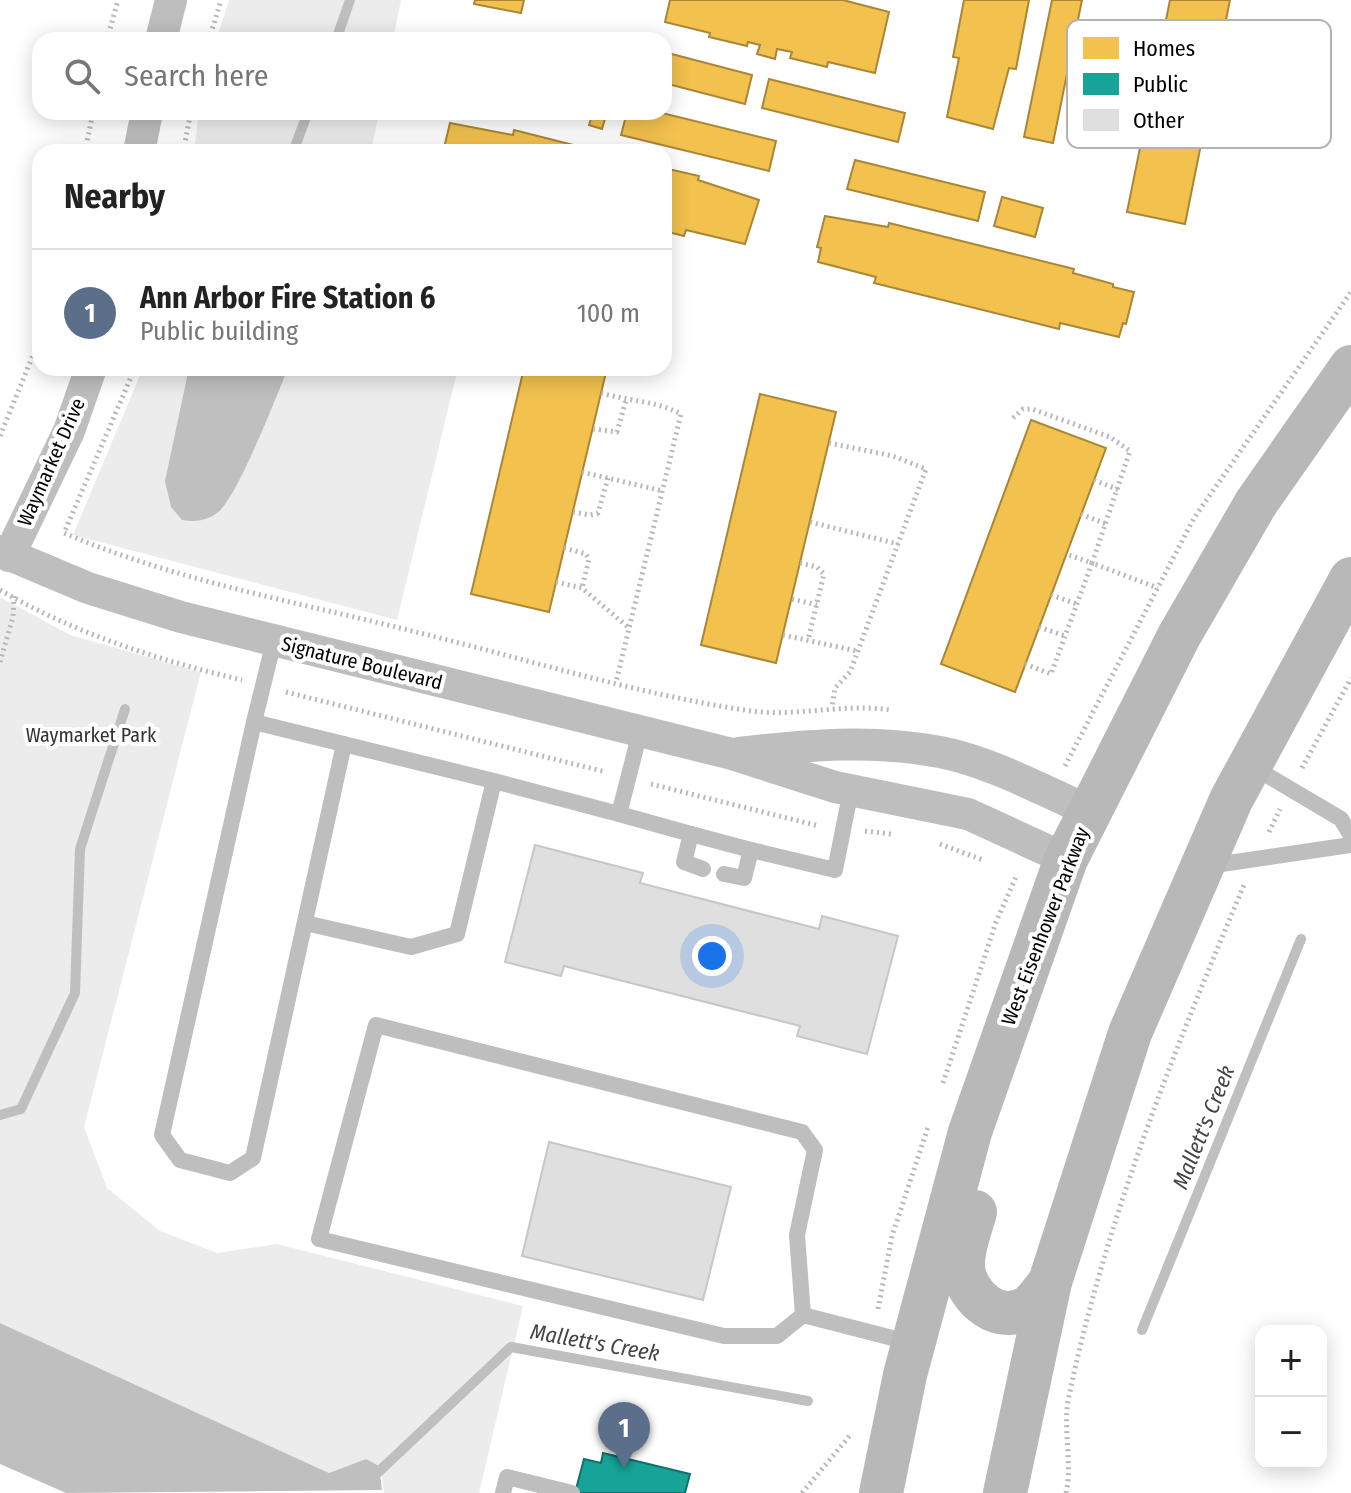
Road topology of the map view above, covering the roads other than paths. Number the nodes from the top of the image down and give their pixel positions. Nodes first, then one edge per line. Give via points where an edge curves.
1 (171, 0) edge
2 (163, 32) edge
3 (145, 120) edge
4 (141, 144) edge
5 (1351, 367) edge
6 (88, 376) edge
7 (4, 553) edge
8 (1350, 579) edge
9 (274, 641) junction
10 (254, 722) junction
11 (640, 732) junction
12 (344, 744) junction
13 (732, 754) junction
14 (1250, 766) junction
15 (494, 781) junction
16 (851, 790) junction
17 (1089, 811) junction
18 (619, 814) junction
19 (691, 834) junction
20 (1351, 836) edge
21 (1351, 845) edge
22 (751, 850) junction
23 (1066, 859) junction
24 (1202, 866) junction
25 (703, 869) dead end
26 (724, 874) dead end
27 (1051, 899) junction
28 (305, 923) junction
29 (1050, 1282) junction
30 (803, 1315) junction
31 (913, 1343) junction
32 (1004, 1482) edge
33 (503, 1493) edge
34 (572, 1493) edge
35 (881, 1493) edge

1 - 2 street
3 - 4 street
5 - 17 main road, West Eisenhower Parkway via 1256,503 1179,636
6 - 7 street, Waymarket Drive via 69,431
7 - 9 street, Signature Boulevard via 88,588
8 - 14 main road
9 - 10 lane
9 - 11 street, Signature Boulevard
10 - 12 lane
10 - 28 lane via 162,1135 180,1160 230,1173 253,1158
11 - 13 street, Signature Boulevard
11 - 18 lane
12 - 15 lane
12 - 28 lane
13 - 16 street, Signature Boulevard via 787,775
13 - 17 street, Signature Boulevard via 843,744 944,753
14 - 20 lane via 1341,819
14 - 24 main road
15 - 18 lane
15 - 28 lane via 457,934 411,947
16 - 22 lane via 835,870
16 - 23 street, Signature Boulevard via 968,814
17 - 23 main road, West Eisenhower Parkway
18 - 19 lane
19 - 22 lane
19 - 25 lane via 684,862
21 - 24 lane
22 - 26 lane via 744,878
23 - 27 main road, West Eisenhower Parkway
24 - 29 main road via 1130,1033
27 - 29 main road via 1055,969 993,1148 963,1267 968,1288 981,1304 998,1312 1029,1306
27 - 31 main road, West Eisenhower Parkway via 970,1132
29 - 32 main road
30 - 30 lane via 797,1235 815,1150 802,1132 376,1025 319,1239 724,1336 777,1336
30 - 31 lane
31 - 35 main road, West Eisenhower Parkway
33 - 34 lane via 507,1477

